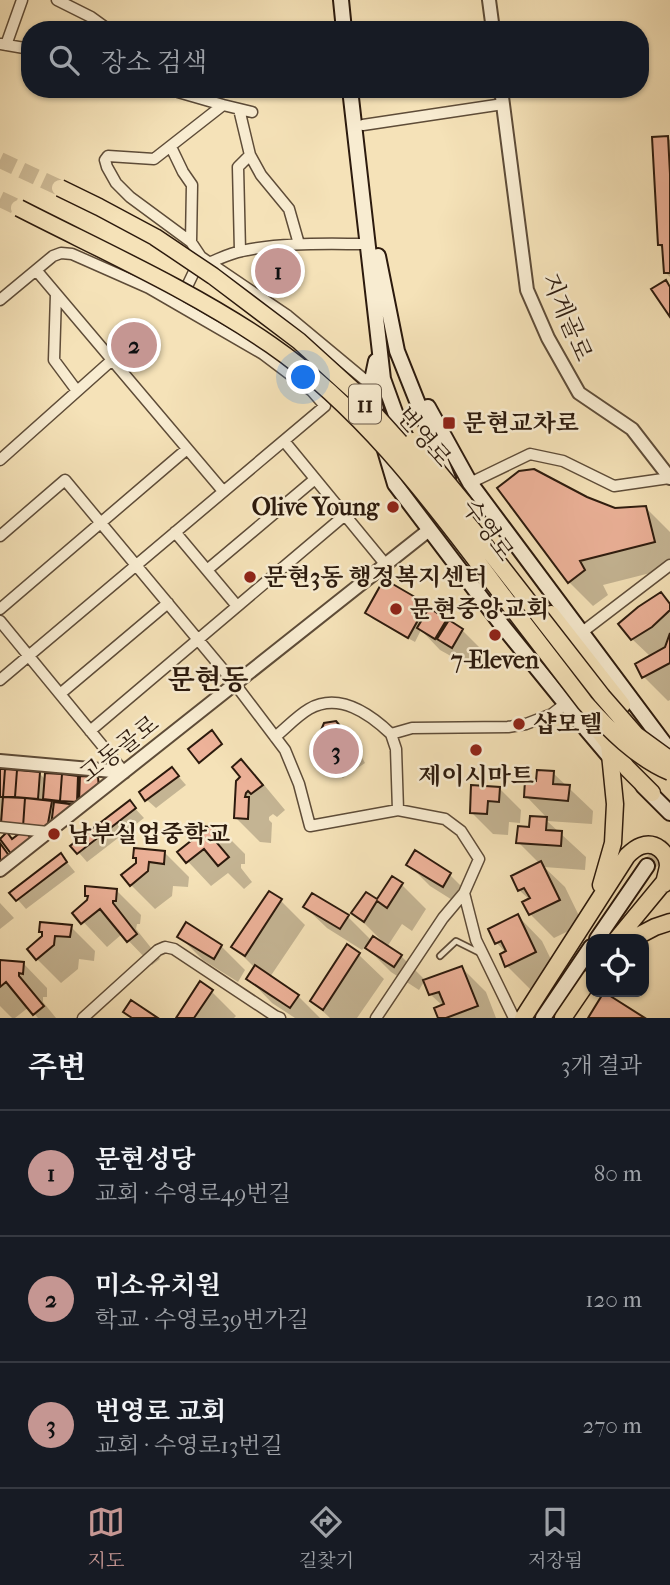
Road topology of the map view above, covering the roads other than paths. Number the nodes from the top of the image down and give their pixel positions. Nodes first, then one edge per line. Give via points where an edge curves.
1 (22, 0) edge
2 (57, 0) edge
3 (341, 0) edge
4 (349, 0) edge
5 (489, 0) edge
6 (96, 21) edge
7 (343, 21) edge
8 (351, 21) edge
9 (492, 21) edge
10 (3, 44) edge
11 (21, 48) edge
12 (198, 98) edge
13 (351, 98) edge
14 (360, 98) edge
15 (502, 98) edge
16 (503, 104) junction
17 (223, 105) junction
18 (239, 109) junction
19 (252, 112) dead end
20 (363, 125) junction
21 (171, 147) junction
22 (250, 155) junction
23 (60, 188) tunnel mouth
24 (19, 208) tunnel mouth
25 (191, 242) junction
26 (299, 244) junction
27 (367, 244) junction
28 (240, 251) junction
29 (206, 259) junction
30 (36, 270) junction
31 (56, 295) junction
32 (0, 300) edge
33 (178, 305) junction
34 (394, 340) junction
35 (112, 359) junction
36 (377, 382) junction
37 (326, 389) junction
38 (353, 390) junction
39 (77, 391) junction
40 (419, 407) junction
41 (284, 441) junction
42 (187, 449) junction
43 (0, 460) edge
44 (563, 461) joint
45 (670, 478) edge
46 (315, 479) junction
47 (470, 482) junction
48 (223, 491) junction
49 (345, 514) junction
50 (100, 522) junction
51 (429, 530) junction
52 (175, 532) junction
53 (0, 536) edge
54 (136, 565) junction
55 (386, 565) junction
56 (670, 565) edge
57 (207, 570) junction
58 (168, 603) junction
59 (237, 606) junction
60 (0, 609) edge
61 (0, 621) edge
62 (581, 633) junction
63 (198, 640) junction
64 (29, 656) junction
65 (0, 680) edge
66 (235, 684) junction
67 (60, 694) junction
68 (566, 703) junction
69 (622, 705) junction
70 (650, 726) junction
71 (90, 731) junction
72 (391, 734) junction
73 (670, 735) edge
74 (275, 737) junction
75 (610, 751) junction
76 (670, 751) edge
77 (0, 761) edge
78 (670, 769) edge
79 (124, 772) junction
80 (652, 793) junction
81 (398, 810) junction
82 (670, 813) edge
83 (0, 828) edge
84 (48, 832) junction
85 (647, 866) tunnel mouth
86 (0, 870) edge
87 (667, 879) edge
88 (464, 894) junction
89 (593, 907) junction
90 (670, 922) edge
91 (600, 934) edge
92 (621, 934) edge
93 (642, 934) edge
94 (586, 954) edge
95 (484, 955) junction
96 (440, 956) dead end
97 (586, 984) edge
98 (83, 1018) edge
99 (280, 1018) edge
100 (376, 1018) edge
101 (513, 1018) edge
102 (523, 1018) edge
103 (543, 1018) edge
104 (563, 1018) edge

1 - 10 street
2 - 6 street
3 - 7 main road
4 - 8 main road
5 - 9 street
10 - 11 street
12 - 17 street
13 - 27 main road
14 - 20 main road, 수영로
15 - 16 street, 지게골로
16 - 20 street
16 - 45 street, 지게골로 via 527,290 548,338 579,393 632,429
17 - 18 street
17 - 21 street
18 - 19 street
18 - 22 street
20 - 34 main road, 수영로 via 379,268
21 - 25 street via 192,186
21 - 25 street via 154,159 108,156 105,160 116,183 130,197
22 - 26 street via 289,209
22 - 28 street via 238,167
23 - 38 main road, 번영로 / 11, bridge via 155,237 213,276 299,341
24 - 37 main road, 번영로 / 11, bridge via 211,307 272,346
25 - 29 street
26 - 27 street
26 - 28 street
27 - 36 main road via 377,319
28 - 29 street
29 - 33 street
29 - 36 street
30 - 31 street
30 - 32 street
30 - 33 street via 53,256 72,254
31 - 35 street
31 - 39 street via 54,360
33 - 41 street via 263,354 325,406
34 - 40 main road, 수영로
34 - 47 main road, 수영로
35 - 39 street
35 - 42 street
36 - 40 main road via 407,388
36 - 51 main road via 380,434 395,484
36 - 80 main road, 수영로 via 440,502 598,712
37 - 75 main road, bridge via 599,731
37 - 78 main road, 번영로 / 11, bridge via 402,467 602,722 629,746
38 - 69 main road, bridge via 408,435 446,479
38 - 78 main road, 번영로 / 11, bridge via 472,529 602,696 636,735 665,756
39 - 43 street
40 - 78 main road, 수영로 via 459,508 524,605 592,695
41 - 46 street
41 - 48 street
42 - 48 street
42 - 50 street
44 - 45 street, 지게골로 via 614,486
44 - 47 street, 수영로 via 530,454
46 - 49 street
46 - 57 street
47 - 62 main road, 수영로
48 - 52 street
49 - 55 street
49 - 59 street
50 - 53 street via 65,480
50 - 54 street
50 - 60 street
51 - 55 street, 고동골로
51 - 68 main road
52 - 54 street
52 - 57 street
54 - 58 street
54 - 64 street
55 - 66 street, 고동골로
56 - 62 street
57 - 59 street
58 - 63 street
58 - 67 street
59 - 63 street
61 - 64 street
62 - 70 main road, 수영로
63 - 66 street
63 - 71 street
64 - 65 street
64 - 67 street
66 - 74 street
66 - 79 street, 고동골로
67 - 71 street
68 - 72 street via 526,724 412,728
68 - 75 main road
69 - 70 main road
69 - 78 main road
70 - 73 main road
70 - 76 main road, 수영로
71 - 79 street
72 - 74 street via 348,704 331,702 307,710
72 - 81 street via 396,749
74 - 81 street via 299,783 310,826
75 - 80 main road
75 - 89 main road via 613,843
77 - 79 street
79 - 84 street, 고동골로
80 - 82 main road, 수영로
81 - 88 street via 445,819 461,831 479,859
83 - 84 street
84 - 86 street, 고동골로
85 - 91 main road
87 - 89 main road via 667,856 653,845 644,845 627,856
87 - 92 main road
88 - 95 street
88 - 100 street
89 - 102 main road
90 - 93 main road
94 - 103 main road
95 - 96 lane via 456,941
95 - 101 street
97 - 104 main road
98 - 99 street via 165,947 174,948

